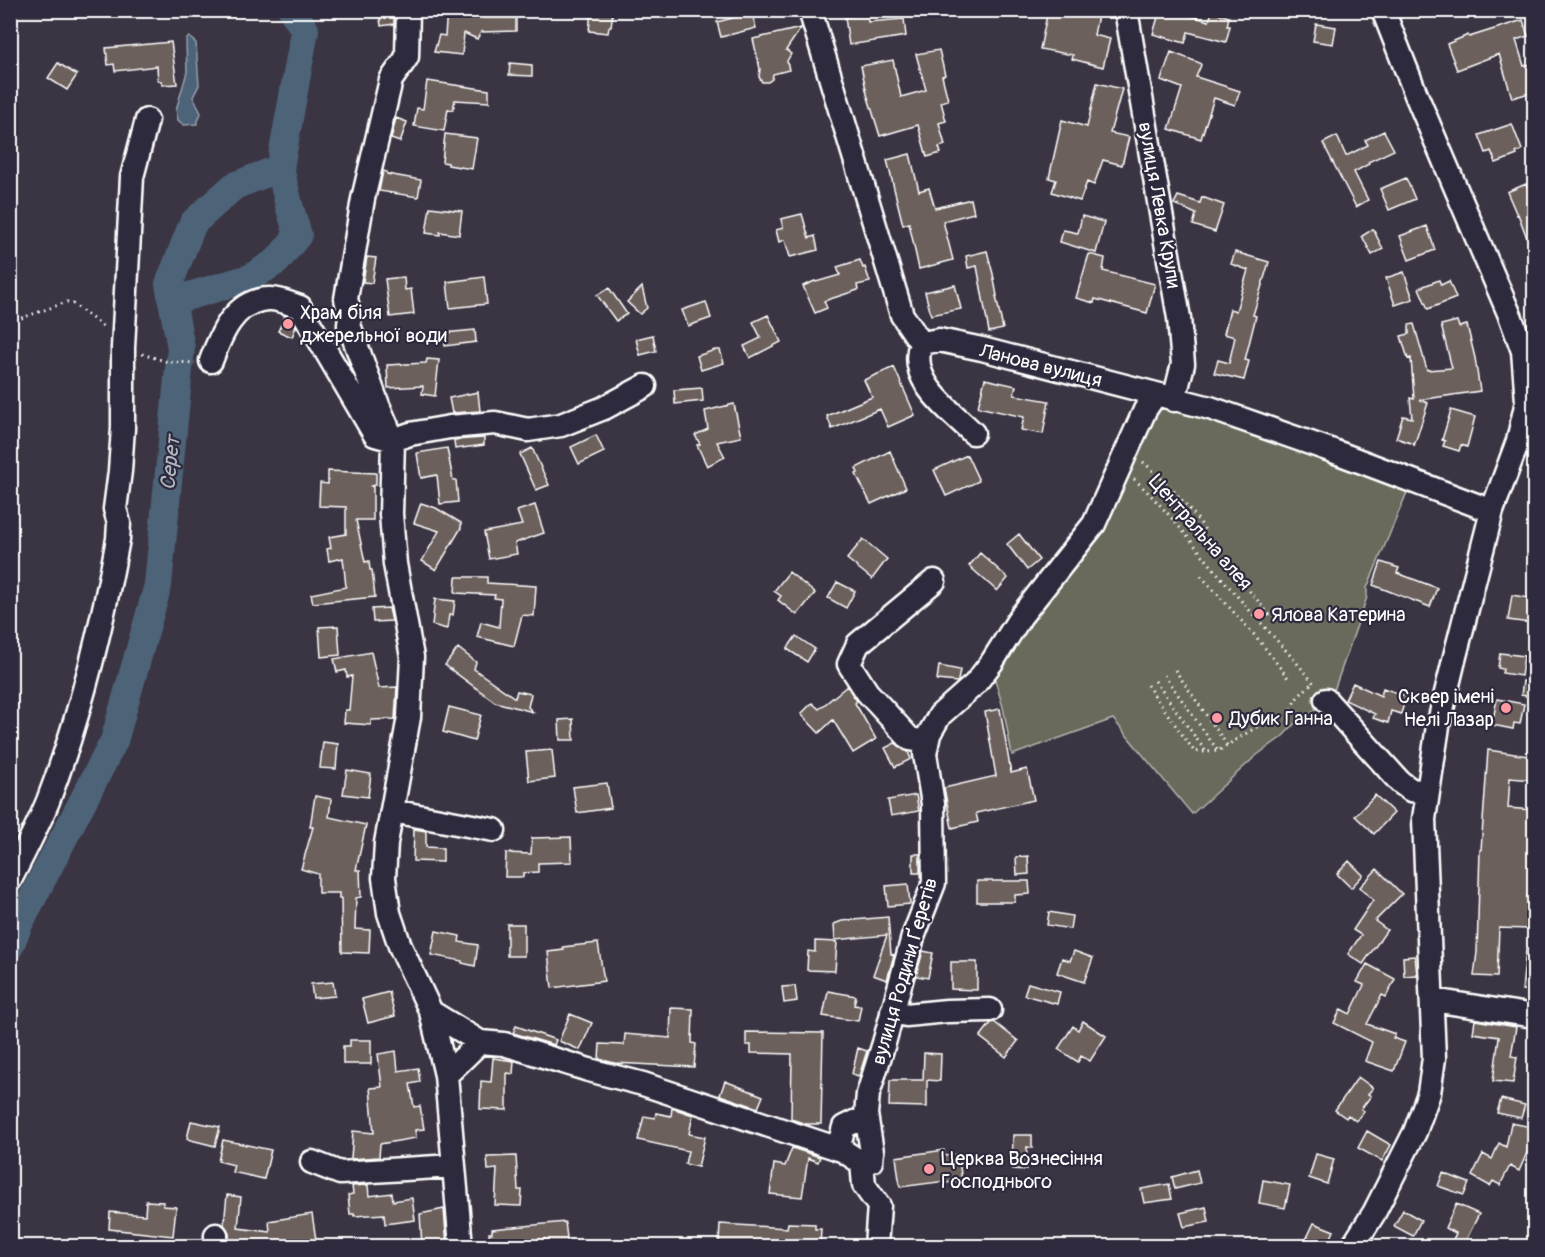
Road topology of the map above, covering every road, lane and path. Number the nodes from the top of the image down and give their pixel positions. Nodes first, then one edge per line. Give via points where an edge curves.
1 (408, 10) edge
2 (810, 10) edge
3 (1126, 10) edge
4 (1383, 10) edge
5 (147, 120) dead end
6 (10, 322) edge
7 (921, 343) junction
8 (123, 348) junction
9 (205, 362) joint
10 (645, 386) dead end
11 (1164, 398) junction
12 (1531, 402) edge
13 (973, 433) dead end
14 (393, 440) junction
15 (1130, 464) junction
16 (1492, 511) junction
17 (1205, 530) dead end
18 (1230, 568) dead end
19 (1201, 576) dead end
20 (934, 581) dead end
21 (1274, 620) dead end
22 (1175, 670) dead end
23 (1164, 675) dead end
24 (1288, 678) dead end
25 (1155, 681) dead end
26 (1147, 685) dead end
27 (1320, 691) junction
28 (927, 742) junction
29 (1227, 745) junction
30 (1218, 751) junction
31 (1206, 752) junction
32 (1427, 792) junction
33 (392, 812) junction
34 (494, 830) dead end
35 (10, 880) edge
36 (1433, 999) junction
37 (990, 1010) dead end
38 (892, 1011) junction
39 (431, 1012) junction
40 (1534, 1016) edge
41 (480, 1042) junction
42 (446, 1075) junction
43 (867, 1121) junction
44 (838, 1149) junction
45 (312, 1162) dead end
46 (862, 1163) junction
47 (453, 1166) junction
48 (461, 1246) edge
49 (876, 1246) edge
50 (1353, 1246) edge

1 - 14 street via 407,57 391,80 363,199 346,299 349,325
2 - 7 street via 902,315
3 - 11 street, вулиця Левка Крупи via 1179,318 1183,364
4 - 12 street via 1511,318 1523,351
5 - 8 street via 132,177
6 - 8 path via 66,302 117,334
7 - 11 street, Ланова вулиця via 939,340 982,349
7 - 13 street via 918,353 922,378
8 - 9 path via 168,362
8 - 35 street via 123,428 114,509 119,523 113,566 70,737 47,803
9 - 14 street via 234,315 249,304 268,299 300,307 375,435
10 - 14 street via 561,425 528,430 495,423 450,427
11 - 15 street, вулиця Родини Ґеретів via 1145,410
11 - 16 street, Ланова вулиця via 1210,408
12 - 16 street
14 - 33 street via 391,514 395,564 412,657 409,717
15 - 17 path via 1164,481
15 - 27 path, Центральна алея via 1126,472 1159,504
15 - 28 street, вулиця Родини Ґеретів via 1094,524 1021,616 975,684 940,715
16 - 32 street via 1438,726
18 - 21 path
19 - 24 path
20 - 28 street via 858,644 849,664 867,692 910,739
22 - 29 path
23 - 30 path
25 - 31 path
26 - 31 path via 1194,751
27 - 29 path via 1296,699 1288,714 1271,718
27 - 32 street via 1400,782 1411,790
28 - 38 street, вулиця Родини Ґеретів via 934,883 913,937
29 - 30 path
30 - 31 path
32 - 36 street via 1425,858
33 - 34 street
33 - 39 street via 384,878 389,913
36 - 40 street
36 - 50 street via 1434,1058 1429,1093 1415,1132
37 - 38 street via 906,1015
38 - 43 street, вулиця Родини Ґеретів via 868,1094
39 - 41 street
39 - 42 street
41 - 42 street
41 - 44 street via 504,1044 643,1084
42 - 47 street
43 - 44 street via 844,1127
43 - 46 street, вулиця Родини Ґеретів via 871,1161
44 - 46 street
45 - 47 street via 340,1173
46 - 49 street via 864,1185 879,1206
47 - 48 street

